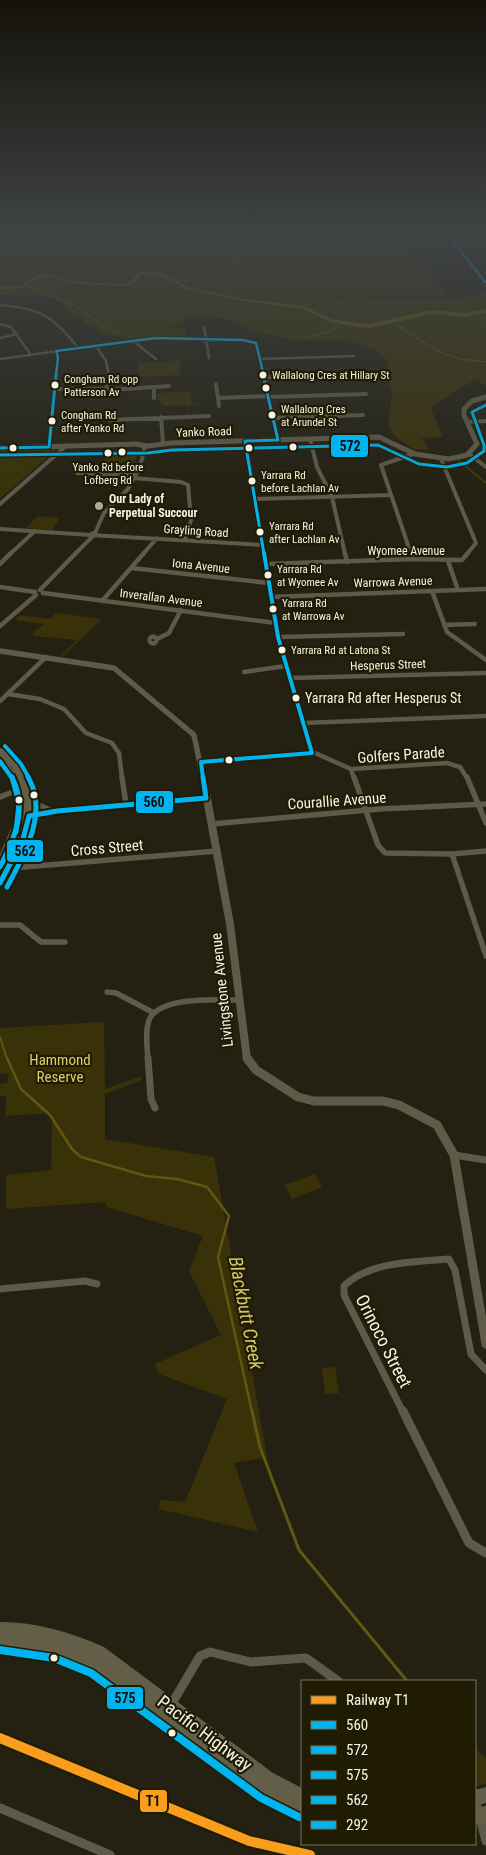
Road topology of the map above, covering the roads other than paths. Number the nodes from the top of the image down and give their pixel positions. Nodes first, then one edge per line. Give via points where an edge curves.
1 (54, 321) edge
2 (0, 324) edge
3 (204, 327) dead end
4 (17, 334) junction
5 (0, 338) edge
6 (207, 340) junction
7 (133, 341) junction
8 (116, 343) junction
9 (76, 345) junction
10 (96, 346) junction
11 (56, 351) junction
12 (30, 353) junction
13 (354, 356) dead end
14 (0, 358) edge
15 (209, 358) dead end
16 (260, 358) junction
17 (156, 359) dead end
18 (360, 375) dead end
19 (264, 377) junction
20 (216, 384) dead end
21 (169, 386) dead end
22 (106, 388) junction
23 (154, 388) junction
24 (54, 389) junction
25 (366, 394) dead end
26 (268, 397) junction
27 (486, 397) edge
28 (154, 398) dead end
29 (218, 398) junction
30 (219, 406) dead end
31 (363, 415) dead end
32 (209, 416) dead end
33 (161, 417) junction
34 (272, 418) junction
35 (110, 420) dead end
36 (486, 421) edge
37 (467, 422) junction
38 (310, 439) junction
39 (278, 440) junction
40 (245, 441) junction
41 (162, 444) junction
42 (49, 446) junction
43 (66, 446) junction
44 (147, 446) junction
45 (0, 448) edge
46 (413, 454) junction
47 (470, 454) junction
48 (441, 459) junction
49 (486, 467) edge
50 (77, 473) dead end
51 (134, 475) junction
52 (391, 495) junction
53 (332, 497) junction
54 (255, 499) junction
55 (0, 504) edge
56 (0, 529) edge
57 (34, 531) junction
58 (94, 535) junction
59 (157, 538) junction
60 (185, 540) junction
61 (263, 545) junction
62 (413, 559) junction
63 (448, 561) junction
64 (347, 562) junction
65 (0, 564) edge
66 (266, 564) junction
67 (131, 568) junction
68 (269, 583) junction
69 (0, 587) edge
70 (486, 589) edge
71 (458, 590) junction
72 (432, 591) junction
73 (39, 593) junction
74 (271, 597) junction
75 (102, 600) junction
76 (181, 610) junction
77 (276, 622) junction
78 (475, 624) dead end
79 (444, 625) junction
80 (0, 626) edge
81 (403, 634) dead end
82 (278, 637) junction
83 (157, 639) dead end
84 (0, 651) edge
85 (46, 658) junction
86 (486, 660) edge
87 (286, 666) junction
88 (244, 672) dead end
89 (486, 673) edge
90 (290, 678) junction
91 (8, 694) junction
92 (0, 701) edge
93 (486, 716) edge
94 (303, 723) junction
95 (0, 751) edge
96 (312, 753) junction
97 (0, 761) edge
98 (201, 762) junction
99 (351, 769) junction
100 (18, 790) junction
101 (0, 796) edge
102 (206, 798) junction
103 (29, 802) junction
104 (126, 804) junction
105 (486, 804) edge
106 (478, 805) junction
107 (57, 811) junction
108 (366, 811) junction
109 (29, 816) junction
110 (486, 823) edge
111 (212, 824) junction
112 (217, 851) junction
113 (486, 851) edge
114 (452, 854) junction
115 (2, 866) edge
116 (0, 882) edge
117 (0, 925) edge
118 (66, 942) dead end
119 (486, 956) edge
120 (107, 992) dead end
121 (238, 1000) junction
122 (154, 1013) junction
123 (155, 1108) dead end
124 (454, 1154) junction
125 (486, 1160) edge
126 (97, 1284) dead end
127 (0, 1290) edge
128 (486, 1344) edge
129 (486, 1370) edge
130 (486, 1553) edge
131 (0, 1630) edge
132 (0, 1642) edge
133 (337, 1680) edge
134 (167, 1712) junction
135 (301, 1796) edge
136 (476, 1802) edge
137 (0, 1808) edge
138 (301, 1810) edge
139 (480, 1816) edge
140 (486, 1841) edge
141 (110, 1855) edge

1 - 9 street
2 - 4 street via 11,327
3 - 6 street
4 - 5 street
4 - 12 street
6 - 7 street via 156,338
6 - 15 street
6 - 16 street via 251,341 257,344
7 - 8 street
7 - 17 street
8 - 9 street
8 - 10 street
9 - 12 street
10 - 11 street
10 - 22 street via 109,362
11 - 12 street
11 - 24 street
12 - 14 street
13 - 16 street
16 - 19 street
18 - 19 street
19 - 26 street
20 - 29 street
21 - 23 street
22 - 23 street
22 - 24 street
23 - 28 street
24 - 42 street
25 - 26 street
26 - 29 street
26 - 34 street
27 - 37 street via 465,407 463,413
29 - 30 street
31 - 34 street
32 - 33 street
33 - 35 street
33 - 41 street
34 - 39 street
36 - 37 street
37 - 47 street via 476,447
38 - 39 street, Yanko Road
38 - 46 street, Yanko Road via 379,437 396,442
38 - 53 street via 317,467
39 - 40 street, Yanko Road
40 - 41 street, Yanko Road
40 - 54 street
41 - 44 street, Yanko Road
42 - 43 street, Yanko Road
42 - 45 street, Yanko Road
43 - 44 street, Yanko Road
43 - 55 street
44 - 51 street
46 - 48 street
46 - 52 street via 381,464
47 - 48 street
47 - 49 street
48 - 63 street, Wyomee Avenue via 476,543 462,560
50 - 51 street
51 - 58 street via 128,489 104,513
51 - 60 street via 188,485 192,520
52 - 53 street
52 - 62 street
53 - 54 street
53 - 64 street
54 - 61 street
56 - 57 street, Grayling Road
57 - 58 street, Grayling Road
57 - 65 street
58 - 59 street, Grayling Road
58 - 73 street
59 - 60 street, Grayling Road
59 - 67 street
60 - 61 street, Grayling Road
61 - 66 street
62 - 63 street, Wyomee Avenue
62 - 64 street, Wyomee Avenue
63 - 71 street
64 - 66 street, Wyomee Avenue
66 - 68 street
67 - 68 street, Iona Avenue
67 - 75 street
68 - 74 street
69 - 73 street, Inverallan Avenue
70 - 71 street, Warrowa Avenue
71 - 72 street, Warrowa Avenue
72 - 74 street, Warrowa Avenue
72 - 79 street
73 - 75 street, Inverallan Avenue
73 - 80 street
74 - 77 street
75 - 76 street, Inverallan Avenue
76 - 77 street, Inverallan Avenue
76 - 83 street via 169,633
77 - 82 street
78 - 79 street
79 - 86 street via 447,632
81 - 82 street
82 - 87 street
84 - 85 street, Livingstone Avenue
85 - 91 street
85 - 98 street, Livingstone Avenue via 108,666 120,672 191,732 196,739
87 - 88 street
87 - 90 street
89 - 90 street, Hesperus Street
90 - 94 street
91 - 92 street
91 - 104 street via 40,699 64,709 86,733 112,743 119,752
93 - 94 street
94 - 96 street
95 - 103 highway via 21,774
96 - 98 street
96 - 99 street
97 - 100 highway via 14,778
98 - 102 street, Livingstone Avenue
99 - 106 street, Golfers Parade via 455,764 464,770
99 - 108 street, Golfers Parade
100 - 101 street
100 - 115 highway via 21,803 18,826
102 - 104 street
102 - 111 street, Livingstone Avenue
103 - 107 street
103 - 109 highway
104 - 107 street
105 - 106 street, Courallie Avenue
106 - 108 street, Courallie Avenue
106 - 110 street, Golfers Parade
107 - 109 street
108 - 111 street, Courallie Avenue
108 - 114 street, Golfers Parade via 384,853
109 - 115 highway via 23,838
111 - 112 street, Livingstone Avenue
112 - 115 street, Cross Street
112 - 121 street, Livingstone Avenue via 230,924
113 - 114 street, Golfers Parade
114 - 119 street
115 - 116 highway
117 - 118 street via 20,925 41,942
120 - 122 street via 116,993
121 - 122 street via 171,1004
121 - 124 street, Livingstone Avenue via 244,1055 256,1070 291,1094 307,1099 383,1101 399,1106 437,1125
122 - 123 street via 148,1031 151,1099
124 - 125 street
124 - 128 street, Livingstone Avenue
126 - 127 street via 86,1281
129 - 130 street, Orinoco Street via 471,1354 455,1270 449,1259 396,1263 350,1280 344,1286 344,1295 469,1544
131 - 134 highway, Pacific Highway via 55,1636 78,1643 115,1665
132 - 134 highway, Pacific Highway via 29,1644 71,1654
133 - 134 street via 306,1658 251,1662 210,1652 200,1656
134 - 135 highway, Pacific Highway via 267,1779
134 - 138 highway, Pacific Highway via 265,1792
136 - 139 street
137 - 141 street
139 - 140 street

